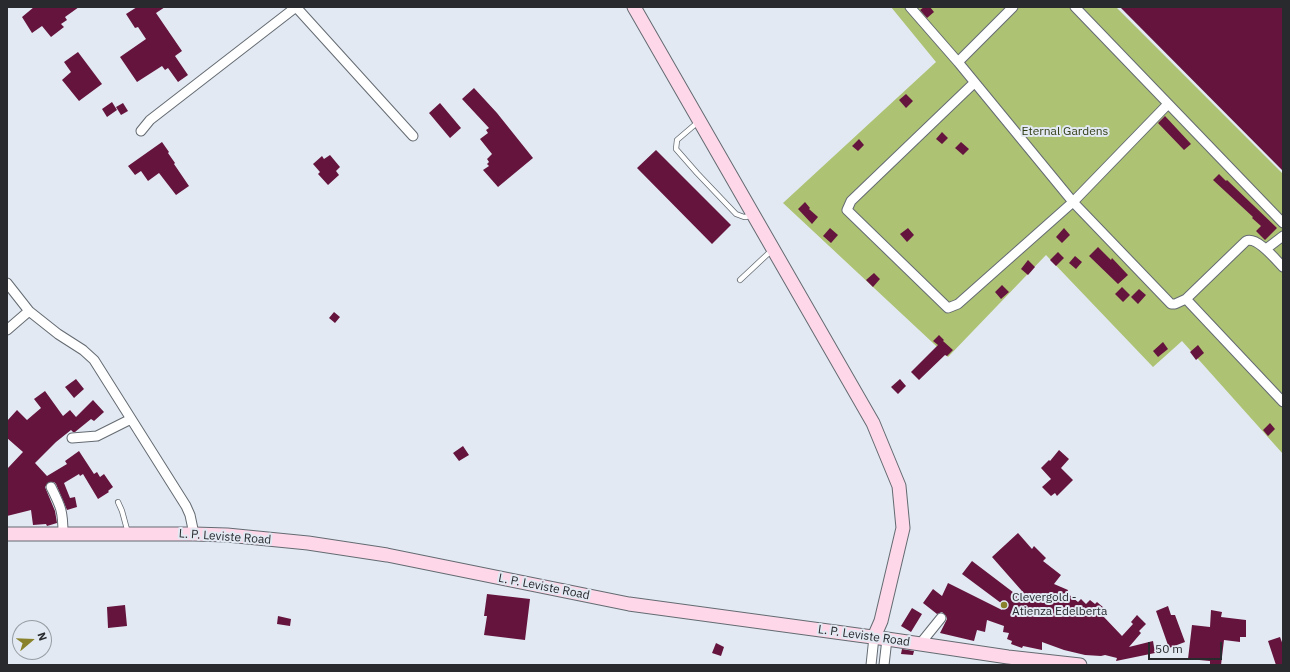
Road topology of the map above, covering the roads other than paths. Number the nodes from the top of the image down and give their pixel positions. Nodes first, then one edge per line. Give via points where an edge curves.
1 (296, 7) edge
2 (634, 7) edge
3 (910, 7) edge
4 (1013, 7) edge
5 (1075, 7) edge
6 (958, 62) junction
7 (974, 83) junction
8 (1168, 104) junction
9 (699, 121) junction
10 (141, 131) dead end
11 (413, 136) dead end
12 (1073, 202) junction
13 (754, 216) junction
14 (1283, 223) edge
15 (1283, 236) edge
16 (773, 249) junction
17 (1266, 249) junction
18 (1283, 267) edge
19 (740, 280) dead end
20 (7, 283) edge
21 (1186, 299) junction
22 (28, 311) junction
23 (7, 330) edge
24 (1283, 402) edge
25 (131, 419) junction
26 (72, 438) dead end
27 (50, 487) dead end
28 (118, 502) dead end
29 (128, 533) junction
30 (7, 534) edge
31 (63, 534) junction
32 (194, 534) junction
33 (941, 618) dead end
34 (881, 621) junction
35 (874, 637) junction
36 (887, 639) junction
37 (920, 644) junction
38 (871, 665) edge
39 (884, 665) edge
40 (1080, 665) edge

1 - 10 street via 150,120
1 - 11 street
2 - 9 main road
3 - 6 street
4 - 6 street
5 - 8 street
6 - 7 street
7 - 12 street
7 - 12 street via 851,200 846,210 948,308 958,304
8 - 12 street
8 - 14 street
9 - 13 main road
9 - 13 lane via 676,140 676,149 736,214 744,217
12 - 21 street via 1171,304
13 - 16 main road
15 - 17 street
16 - 19 lane
16 - 34 main road via 873,423 899,486 903,528
17 - 18 street
17 - 21 street via 1254,240 1246,241
20 - 22 street
21 - 24 street
22 - 23 street
22 - 25 street via 94,360
25 - 26 street via 97,436
25 - 32 street via 186,506
27 - 31 street via 63,515
28 - 29 lane
29 - 31 main road, L. P. Leviste Road
29 - 32 main road, L. P. Leviste Road
30 - 31 main road, L. P. Leviste Road
32 - 35 main road, L. P. Leviste Road via 308,543 629,604
33 - 37 street
34 - 35 main road
34 - 36 main road
35 - 36 main road, L. P. Leviste Road
35 - 38 street
36 - 37 main road, L. P. Leviste Road
36 - 39 street
37 - 40 main road, L. P. Leviste Road via 1008,658

